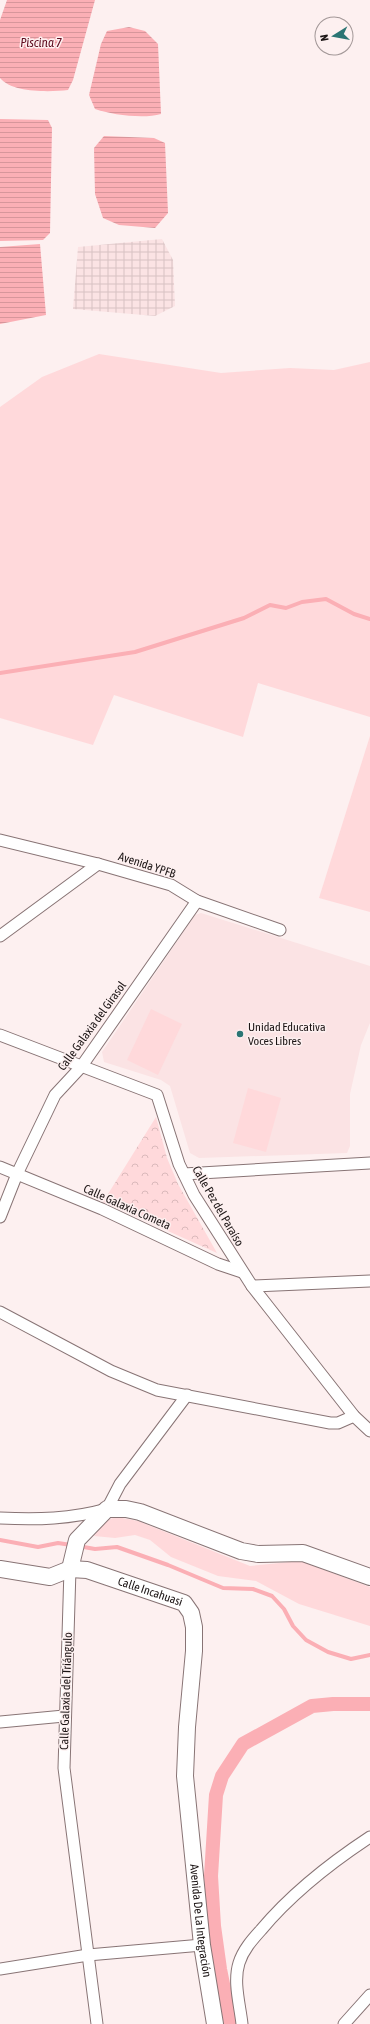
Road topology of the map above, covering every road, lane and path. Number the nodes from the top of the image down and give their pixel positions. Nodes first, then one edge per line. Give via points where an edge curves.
1 (0, 840) edge
2 (98, 864) junction
3 (197, 901) junction
4 (280, 930) dead end
5 (0, 936) edge
6 (0, 1035) edge
7 (81, 1067) junction
8 (370, 1163) edge
9 (0, 1168) edge
10 (17, 1174) junction
11 (184, 1174) junction
12 (0, 1217) edge
13 (242, 1272) junction
14 (370, 1281) edge
15 (252, 1286) junction
16 (0, 1312) edge
17 (187, 1395) junction
18 (354, 1416) junction
19 (370, 1431) edge
20 (107, 1509) junction
21 (0, 1518) edge
22 (74, 1554) junction
23 (0, 1569) edge
24 (370, 1578) edge
25 (64, 1716) junction
26 (0, 1722) edge
27 (188, 1816) joint
28 (368, 1843) edge
29 (202, 1945) junction
30 (88, 1956) junction
31 (0, 1969) edge
32 (370, 1996) edge
33 (97, 2024) edge
34 (215, 2024) edge
35 (242, 2024) edge
36 (344, 2024) edge

1 - 2 street, Avenida YPFB
2 - 3 street, Avenida YPFB via 171,885
2 - 5 street
3 - 4 street, Avenida YPFB
3 - 7 street, Calle Galaxia del Girasol
6 - 7 street, Calle Pez del Paraíso
7 - 10 street, Calle Galaxia del Girasol via 55,1095
7 - 11 street, Calle Pez del Paraíso via 158,1095
8 - 11 street
9 - 10 street, Calle Galaxia Cometa
10 - 12 street, Calle Galaxia del Girasol
10 - 13 street, Calle Galaxia Cometa via 102,1209 218,1264
11 - 13 street, Calle Pez del Paraíso via 194,1196
13 - 15 street, Calle Pez del Paraíso
14 - 15 street
15 - 18 street, Calle Pez del Paraíso
16 - 17 street via 111,1371 157,1390
17 - 18 street via 330,1423 338,1423
17 - 20 street via 120,1484
18 - 19 street, Calle Pez del Paraíso
20 - 21 street via 80,1516 51,1519
20 - 22 main road
20 - 24 main road via 140,1512 241,1551 258,1554 304,1553
22 - 23 main road, Calle Incahuasi via 50,1577
22 - 25 street, Calle Galaxia del Triángulo
22 - 27 main road, Calle Incahuasi via 86,1570 184,1603 191,1613 194,1651 185,1776
25 - 26 street
25 - 30 street, Calle Galaxia del Triángulo via 64,1768
27 - 29 main road, Avenida De La Integración
28 - 35 street via 320,1872 294,1894 246,1947 239,1964 237,1983
29 - 30 street
29 - 34 main road, Avenida De La Integración
30 - 31 street
30 - 33 street, Calle Galaxia del Triángulo
32 - 36 street

